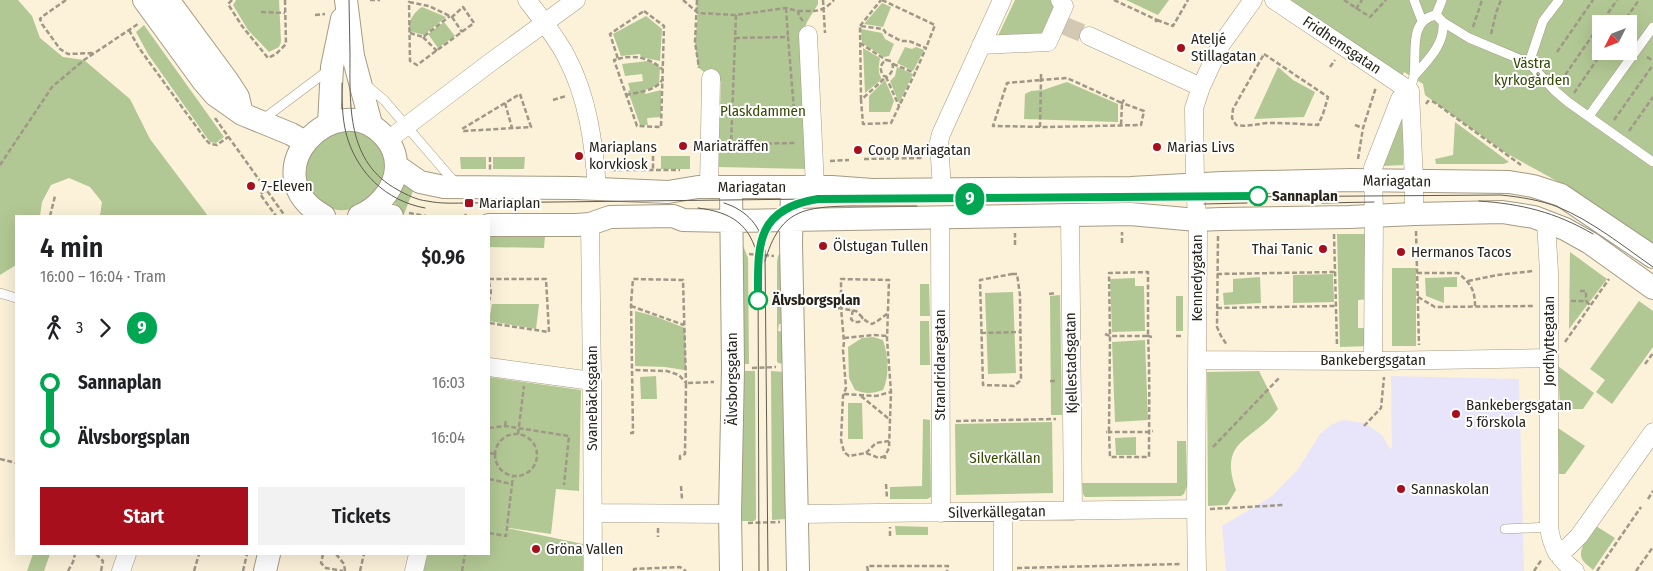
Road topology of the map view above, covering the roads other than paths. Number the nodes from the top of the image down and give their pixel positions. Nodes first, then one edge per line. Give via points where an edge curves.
1 (168, 0) edge
2 (527, 0) edge
3 (576, 0) edge
4 (1002, 0) edge
5 (1060, 0) edge
6 (1253, 0) edge
7 (1274, 0) edge
8 (1414, 0) edge
9 (1442, 0) edge
10 (1559, 0) edge
11 (340, 6) edge
12 (144, 10) edge
13 (1436, 15) junction
14 (1422, 21) junction
15 (1443, 22) junction
16 (544, 23) junction
17 (1653, 27) edge
18 (815, 32) road end
19 (1089, 36) tunnel mouth
20 (981, 45) junction
21 (1529, 63) junction
22 (332, 67) junction
23 (360, 78) junction
24 (711, 78) road end
25 (1201, 87) junction
26 (1414, 93) junction
27 (1589, 116) junction
28 (251, 118) junction
29 (328, 124) junction
30 (370, 124) junction
31 (406, 125) junction
32 (388, 140) junction
33 (305, 142) junction
34 (1653, 161) edge
35 (397, 166) junction
36 (597, 180) junction
37 (1374, 180) junction
38 (1414, 181) junction
39 (716, 182) junction
40 (1195, 184) junction
41 (459, 187) junction
42 (815, 187) junction
43 (792, 188) junction
44 (942, 189) junction
45 (401, 214) edge
46 (322, 215) edge
47 (363, 215) edge
48 (1070, 216) junction
49 (1374, 216) junction
50 (940, 218) junction
51 (792, 220) junction
52 (1197, 220) junction
53 (730, 221) junction
54 (1415, 221) junction
55 (1546, 222) junction
56 (590, 224) junction
57 (490, 225) edge
58 (1653, 257) edge
59 (1653, 288) edge
60 (0, 294) edge
61 (15, 298) edge
62 (1554, 353) junction
63 (1197, 360) junction
64 (1373, 361) junction
65 (490, 367) edge
66 (592, 381) junction
67 (1653, 432) edge
68 (1200, 509) junction
69 (1073, 511) junction
70 (941, 512) junction
71 (1003, 512) junction
72 (593, 513) junction
73 (798, 518) junction
74 (730, 519) junction
75 (1544, 527) junction
76 (1505, 529) dead end
77 (1557, 553) junction
78 (126, 555) edge
79 (269, 555) edge
80 (418, 555) edge
81 (1193, 568) edge
82 (1007, 569) edge
83 (121, 571) edge
84 (265, 571) edge
85 (414, 571) edge
86 (593, 571) edge
87 (731, 571) edge
88 (798, 571) edge
89 (1575, 571) edge

1 - 28 street
2 - 16 street
3 - 16 street
4 - 20 street
5 - 20 street via 1064,6 1061,25 1048,42
6 - 25 street, Kennedygatan via 1220,46
7 - 26 street, Fridhemsgatan
8 - 14 lane
9 - 13 lane
10 - 21 lane via 1543,22
11 - 22 street
11 - 23 street
12 - 28 street via 215,95
13 - 14 lane via 1427,16
13 - 15 lane
14 - 26 lane via 1417,30
15 - 21 lane via 1489,48
15 - 26 lane via 1441,40
16 - 31 street
16 - 36 street via 566,56 587,111
17 - 27 lane
18 - 42 street
19 - 25 street
20 - 44 street via 941,134
21 - 27 lane via 1554,90
22 - 28 lane
22 - 29 street
23 - 30 street
23 - 31 lane
24 - 39 street
25 - 40 street, Kennedygatan via 1194,108
26 - 37 street via 1400,99 1374,164
26 - 38 street
27 - 34 lane
28 - 33 street
29 - 30 street via 352,120
29 - 33 street
30 - 32 street
31 - 32 street
31 - 41 lane
32 - 35 street
33 - 46 street via 297,158 296,182 306,203
35 - 41 street, Mariagatan via 420,182
35 - 47 street via 395,177 383,198
36 - 39 street, Mariagatan via 668,192
36 - 41 street, Mariagatan via 575,188
37 - 38 street, Mariagatan
37 - 40 street, Mariagatan
37 - 49 street
38 - 54 street
38 - 58 street, Mariagatan via 1509,182 1528,177 1561,195
39 - 43 street, Mariagatan
39 - 53 street, Älvsborgsgatan
40 - 44 street, Mariagatan via 1131,188
40 - 52 street, Kennedygatan
42 - 43 street, Mariagatan
42 - 44 street, Mariagatan
43 - 51 street
45 - 47 street
48 - 50 street
48 - 52 street via 1130,214
48 - 69 street, Kjellestadsgatan
49 - 52 street
49 - 54 street
49 - 64 street
50 - 51 street
50 - 70 street, Strandridaregatan
51 - 53 street
51 - 73 street
52 - 63 street, Kennedygatan
53 - 56 street via 683,220 673,216 610,217
53 - 74 street, Älvsborgsgatan via 725,375
54 - 55 street via 1481,212 1519,214
55 - 59 street via 1590,243
55 - 62 street, Jordhyttegatan
56 - 57 street
56 - 66 street, Svanebäcksgatan
60 - 61 lane
62 - 64 street, Bankebergsgatan
62 - 75 street, Jordhyttegatan
63 - 64 street, Bankebergsgatan
63 - 68 street, Kennedygatan
65 - 66 street
66 - 72 street, Svanebäcksgatan
67 - 77 street via 1579,536
68 - 69 street, Silverkällegatan
68 - 81 street, Kennedygatan
69 - 71 street, Silverkällegatan
70 - 71 street, Silverkällegatan
70 - 73 street, Silverkällegatan
71 - 82 street
72 - 74 street
72 - 86 street, Svanebäcksgatan
73 - 88 street
74 - 87 street, Älvsborgsgatan
75 - 76 lane
75 - 77 street, Jordhyttegatan
77 - 89 street, Jordhyttegatan
78 - 83 street
79 - 84 street
80 - 85 street

